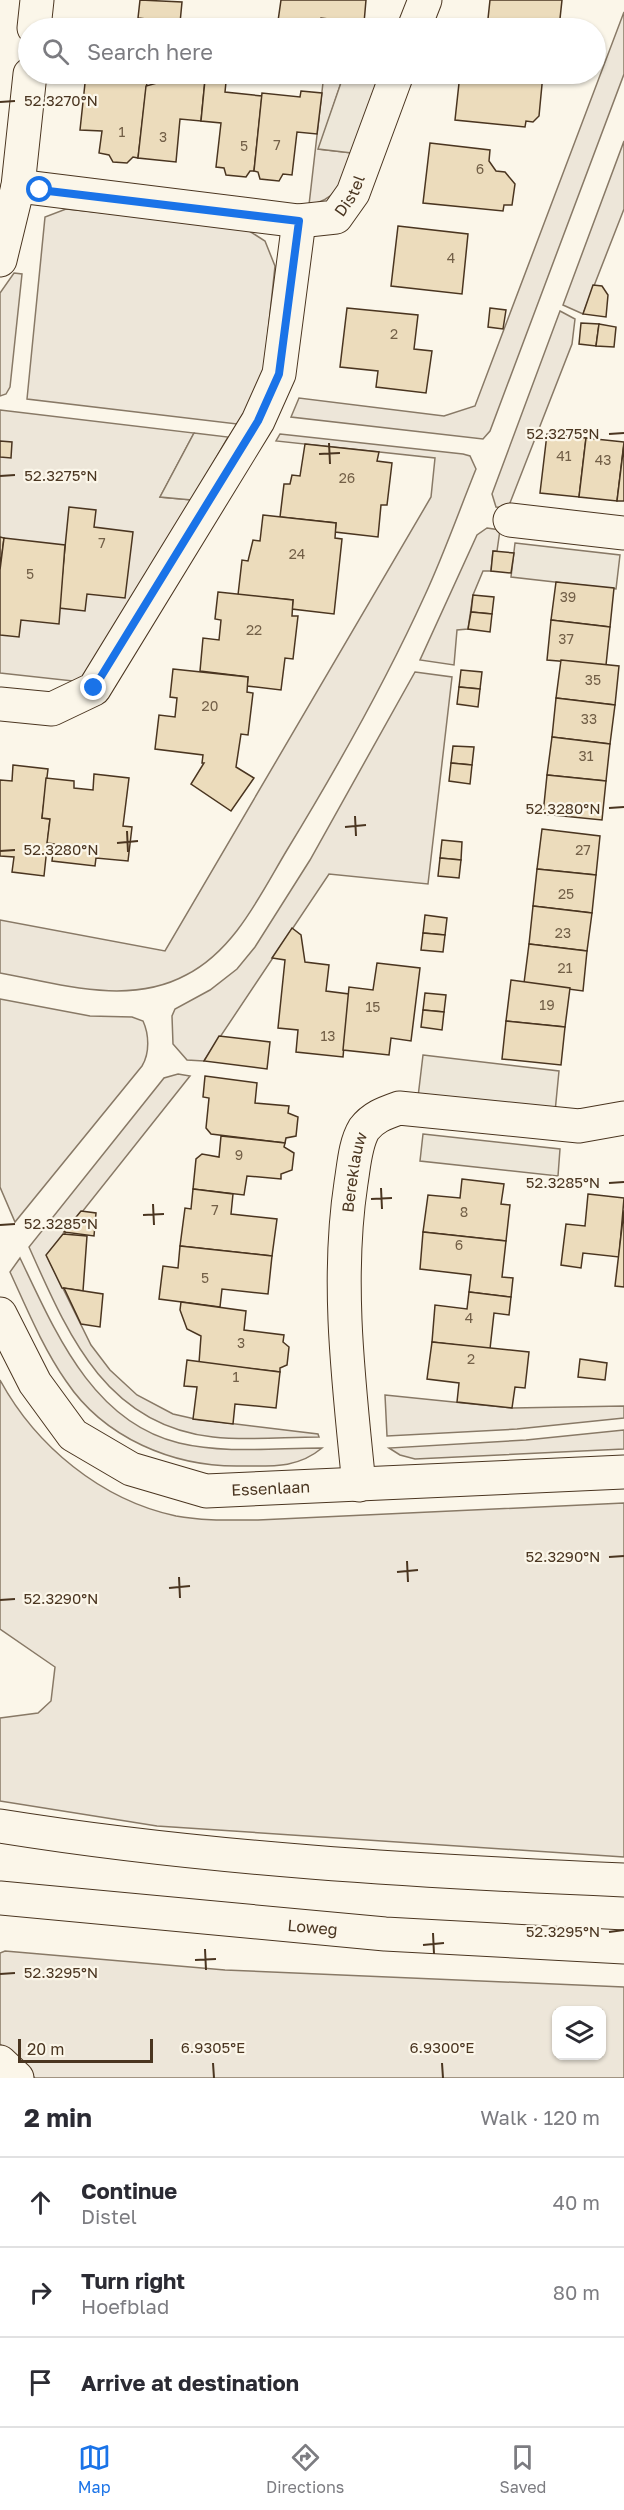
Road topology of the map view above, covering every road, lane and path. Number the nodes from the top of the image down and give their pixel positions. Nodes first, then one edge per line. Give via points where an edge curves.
1 (37, 0) edge
2 (425, 0) edge
3 (35, 18) edge
4 (418, 18) edge
5 (29, 84) edge
6 (394, 84) edge
7 (18, 186) junction
8 (299, 221) junction
9 (0, 260) edge
10 (510, 520) dead end
11 (624, 533) edge
12 (0, 704) edge
13 (624, 1118) edge
14 (0, 1314) edge
15 (624, 1472) edge
16 (358, 1485) junction
17 (0, 1826) edge
18 (624, 1880) edge
19 (0, 1898) edge
20 (624, 1947) edge
21 (0, 2062) edge
22 (17, 2078) edge

1 - 3 street
2 - 4 street
5 - 7 street
6 - 8 street, Distel via 353,193 342,209 336,217
7 - 8 street, Distel
7 - 9 street
8 - 12 street via 279,374 258,421 94,688 51,710
10 - 11 street
13 - 16 street, Bereklauw via 579,1126 399,1108 378,1116 364,1129 356,1152 345,1220 344,1289
14 - 16 street, Essenlaan via 35,1383 73,1435 131,1469 206,1491
15 - 16 street, Essenlaan
17 - 18 street via 182,1852 465,1873
19 - 20 street, Loweg via 385,1934
21 - 22 street

